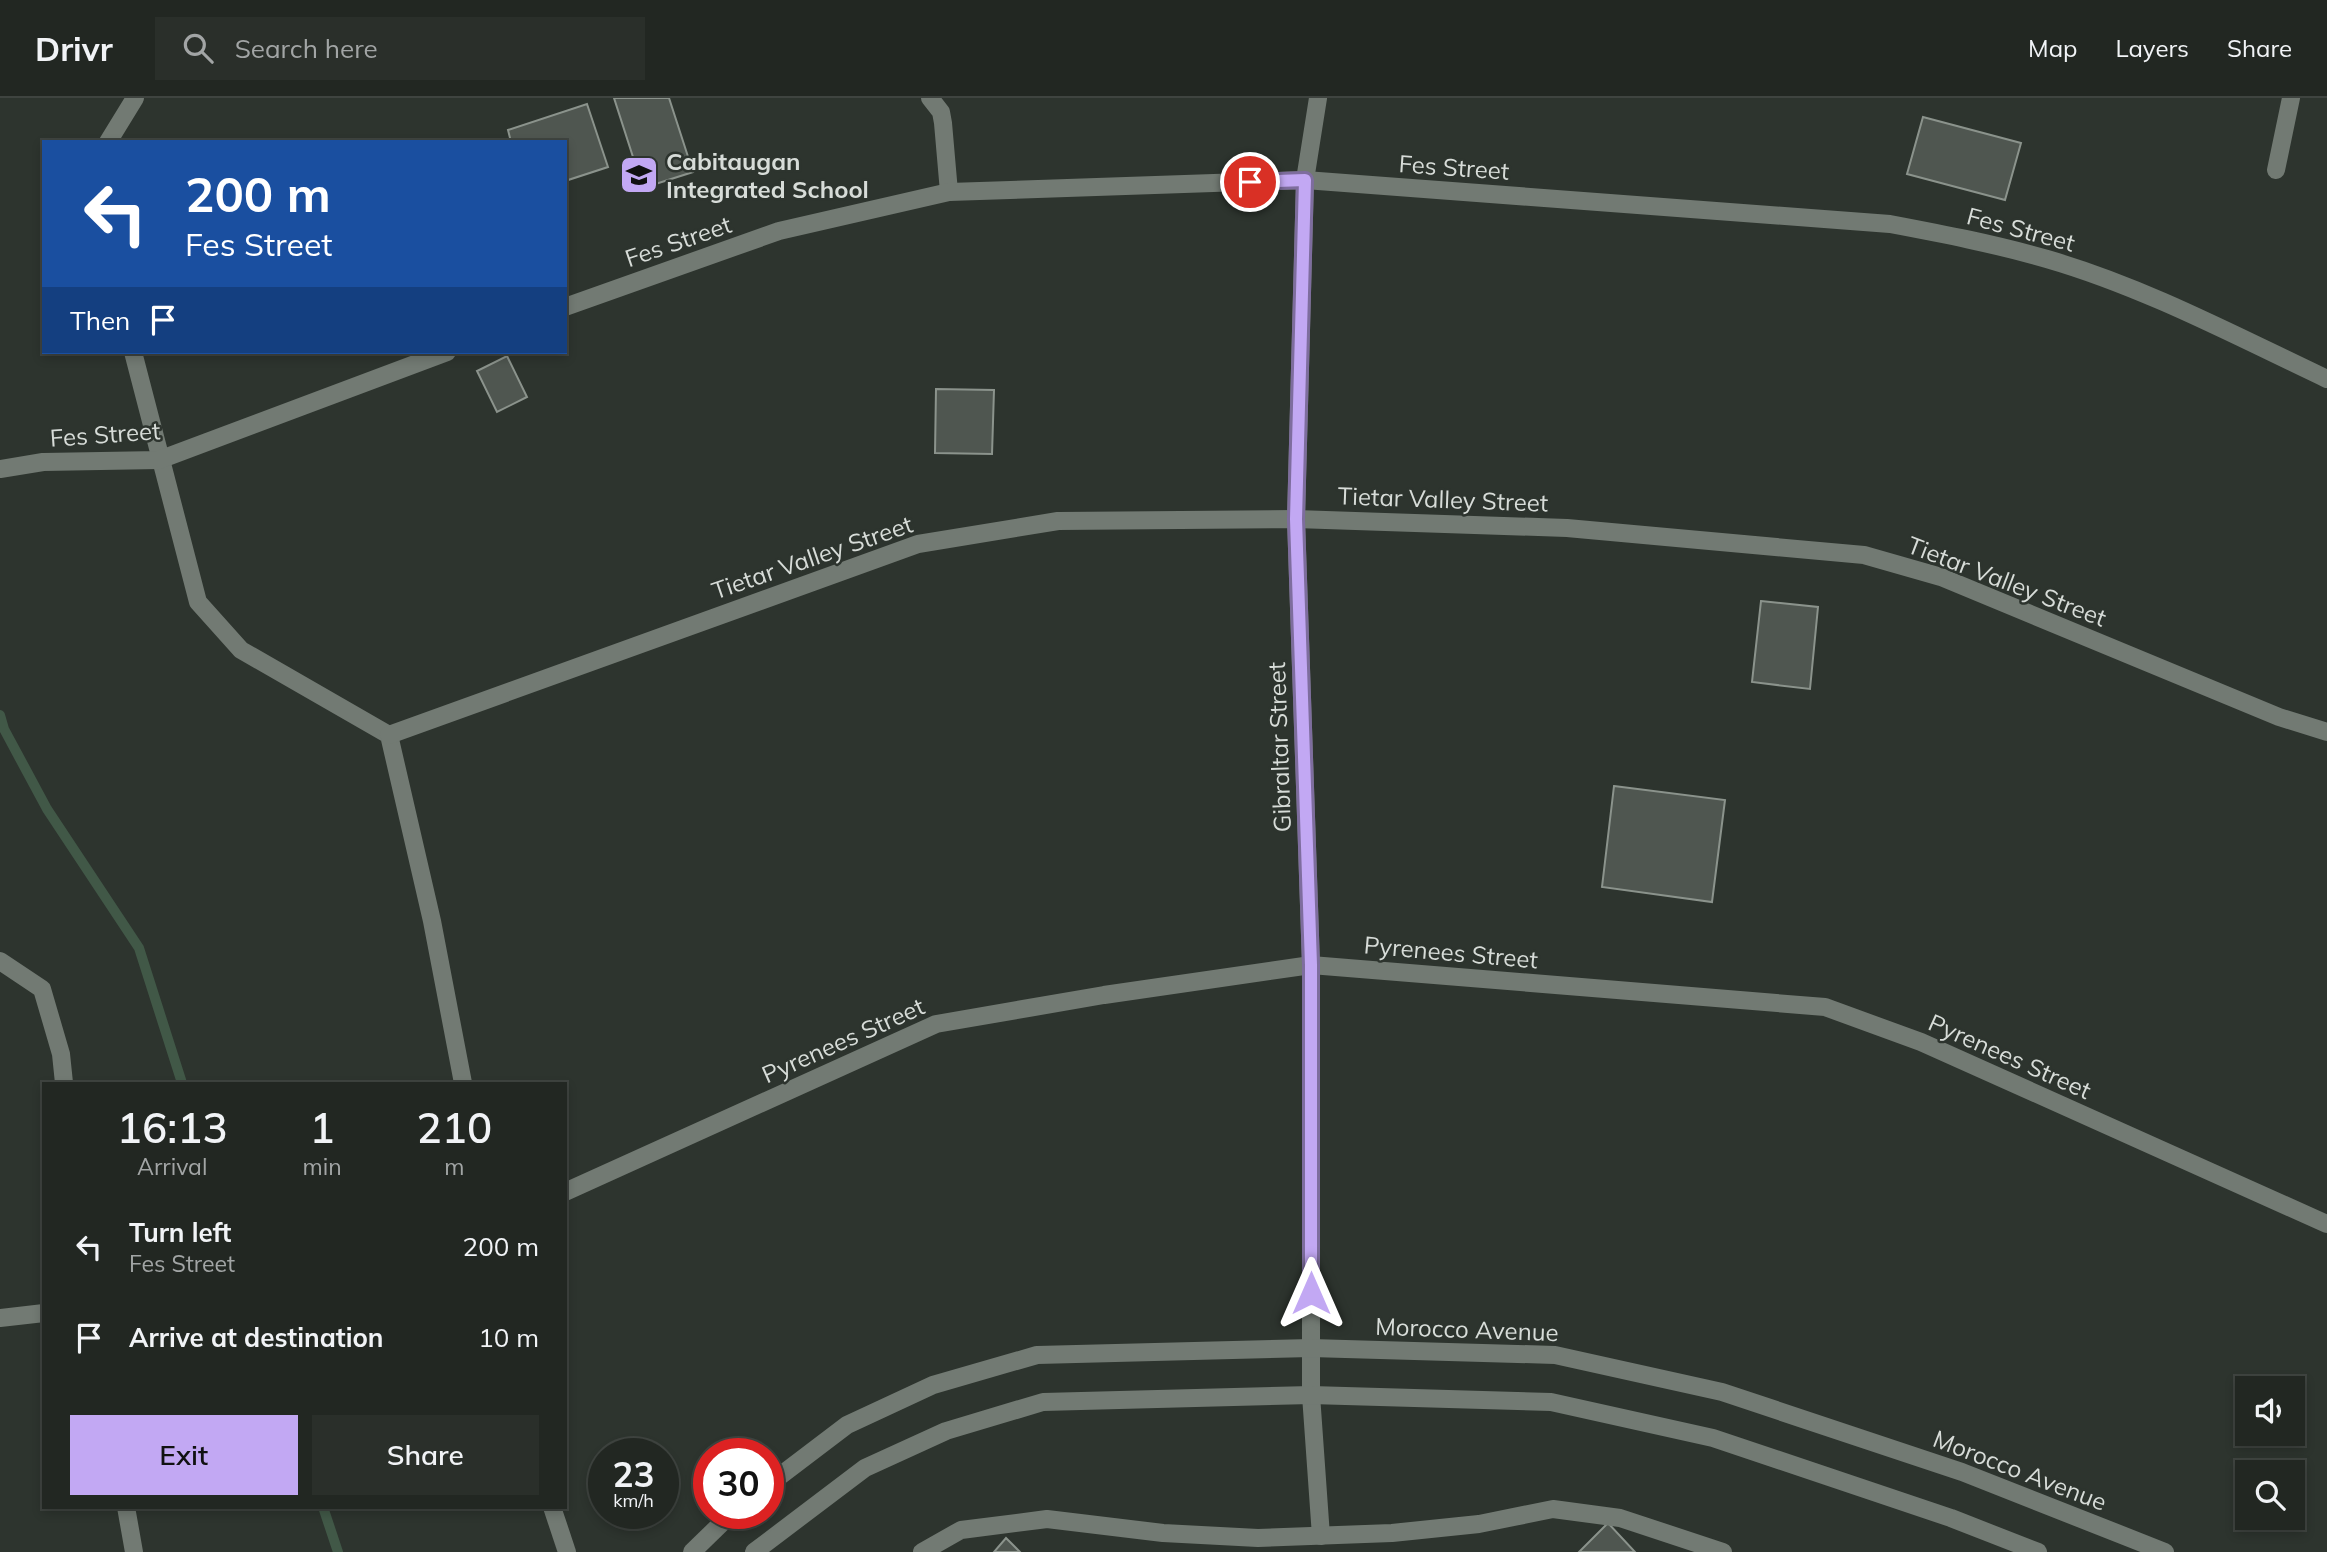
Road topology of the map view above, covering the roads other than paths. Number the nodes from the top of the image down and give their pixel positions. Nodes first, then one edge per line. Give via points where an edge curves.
1 (135, 98) edge
2 (930, 98) edge
3 (1318, 98) edge
4 (2291, 98) edge
5 (109, 140) edge
6 (2276, 170) dead end
7 (1305, 180) junction
8 (949, 192) junction
9 (567, 306) edge
10 (133, 354) edge
11 (442, 354) edge
12 (2327, 379) edge
13 (159, 460) junction
14 (0, 469) edge
15 (1296, 519) junction
16 (2327, 732) edge
17 (389, 735) junction
18 (0, 961) edge
19 (1311, 965) junction
20 (64, 1082) edge
21 (463, 1082) edge
22 (567, 1191) edge
23 (2327, 1224) edge
24 (42, 1313) edge
25 (0, 1318) edge
26 (1311, 1348) junction
27 (1311, 1395) junction
28 (784, 1473) edge
29 (126, 1509) edge
30 (553, 1509) edge
31 (716, 1529) edge
32 (1321, 1536) junction
33 (134, 1552) edge
34 (567, 1552) edge
35 (692, 1552) edge
36 (754, 1552) edge
37 (922, 1552) edge
38 (1723, 1552) edge
39 (2038, 1552) edge
40 (2165, 1552) edge

1 - 5 street
2 - 8 street via 941,113
3 - 7 street, Gibraltar Street
4 - 6 street
7 - 8 street, Fes Street
7 - 12 street, Fes Street via 1890,225 1958,236 2079,269
7 - 15 street, Gibraltar Street
8 - 9 street, Fes Street via 779,231
10 - 13 street
11 - 13 street, Fes Street
13 - 14 street, Fes Street via 43,463
13 - 17 street via 198,603 241,650
15 - 16 street, Tietar Valley Street via 1567,528 1864,555 1941,576 2279,717
15 - 17 street, Tietar Valley Street via 1058,521 918,544
15 - 19 street, Gibraltar Street
17 - 21 street
18 - 20 street via 42,989 61,1054
19 - 22 street, Pyrenees Street via 936,1024
19 - 23 street, Pyrenees Street via 1825,1007 1921,1042
19 - 26 street, Gibraltar Street
24 - 25 street
26 - 27 street, Gibraltar Street
26 - 28 street, Morocco Avenue via 1037,1355 933,1385 847,1426
26 - 40 street, Morocco Avenue via 1555,1355 1722,1392 1962,1472
27 - 32 street, Gibraltar Street
27 - 36 street via 1044,1402 946,1431 865,1468
27 - 39 street via 1551,1402 1713,1438
29 - 33 street
30 - 34 street
31 - 35 street
32 - 37 street via 1163,1533 1047,1519 961,1530
32 - 38 street via 1479,1524 1553,1509 1620,1518

